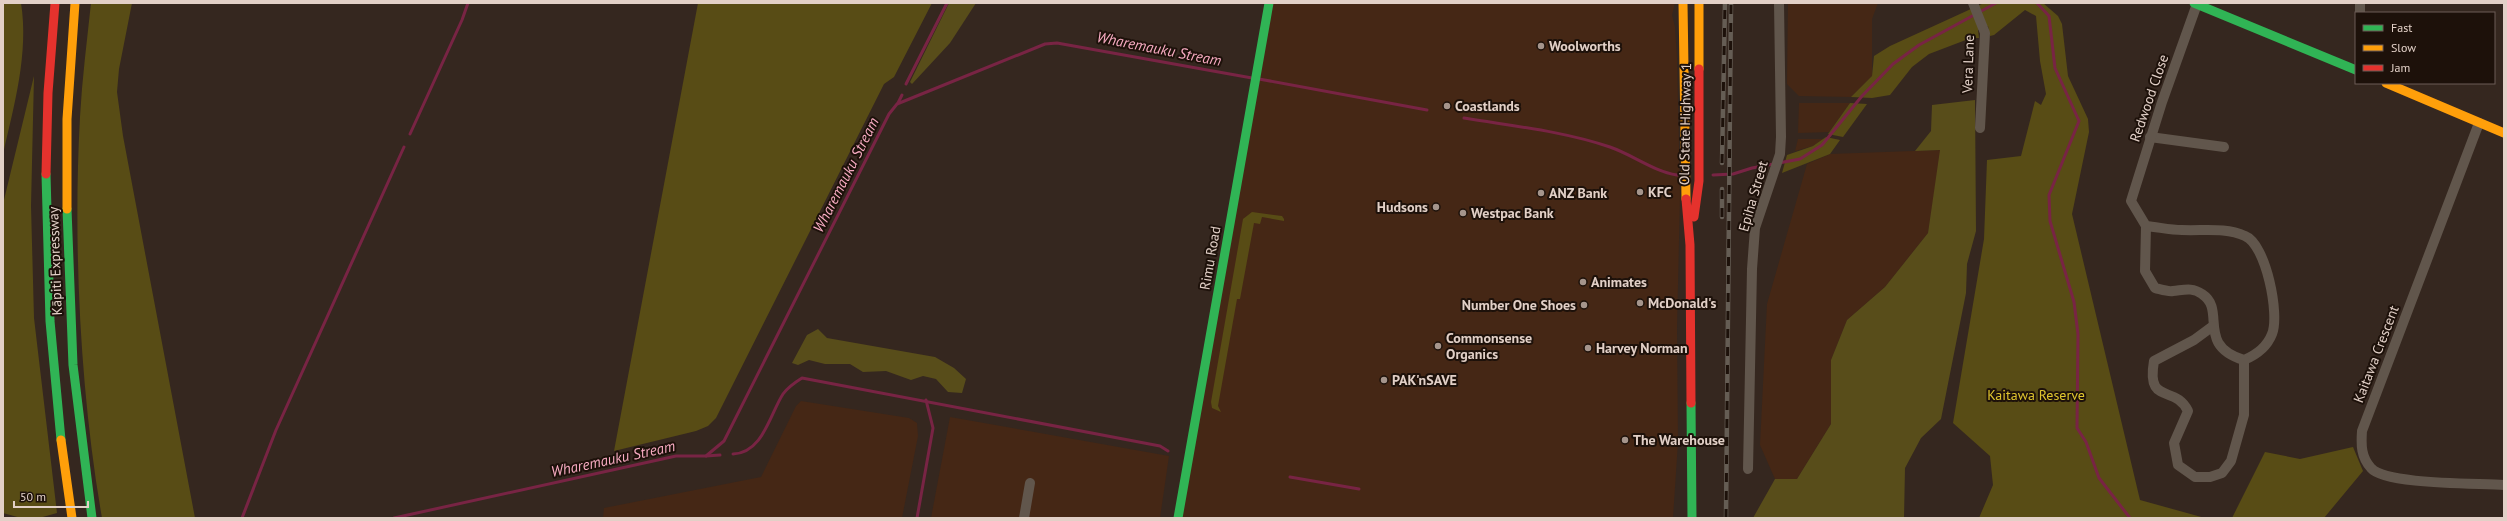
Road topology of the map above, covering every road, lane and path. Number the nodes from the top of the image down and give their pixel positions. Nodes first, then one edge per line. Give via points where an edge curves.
1 (55, 3) edge
2 (75, 3) edge
3 (1269, 3) edge
4 (1683, 3) edge
5 (1699, 3) edge
6 (1779, 3) edge
7 (1973, 3) edge
8 (2195, 4) edge
9 (2355, 67) edge
10 (2388, 84) edge
11 (2480, 123) junction
12 (1980, 128) dead end
13 (2504, 133) edge
14 (2150, 137) junction
15 (2224, 147) dead end
16 (2146, 226) junction
17 (1690, 245) junction
18 (2213, 326) junction
19 (2244, 360) junction
20 (1748, 469) dead end
21 (1030, 483) dead end
22 (2504, 485) edge
23 (71, 514) edge
24 (92, 518) edge
25 (1024, 518) edge
26 (1178, 518) edge
27 (1692, 518) edge

1 - 23 main road, Kāpiti Expressway via 47,122 47,226 54,371
2 - 24 main road, Kāpiti Expressway via 67,119 66,225 74,365
3 - 26 main road, Rimu Road
4 - 17 main road, Old State Highway 1 via 1685,181
5 - 17 main road, Old State Highway 1 via 1699,181
6 - 20 street, Epiha Street via 1780,154 1755,228
7 - 12 street, Vera Lane via 1983,28
8 - 9 main road
8 - 14 street, Redwood Close
10 - 11 main road
11 - 13 main road
11 - 22 street, Kaitawa Crescent via 2362,431 2360,450 2371,469 2381,476 2404,480
14 - 15 street
14 - 16 street, Redwood Close via 2130,201
16 - 18 street via 2145,271 2155,288 2172,292 2186,288 2202,293 2211,302
16 - 19 street via 2182,230 2224,230 2247,236 2262,257 2276,318 2272,335 2263,348
17 - 27 main road, Old State Highway 1
18 - 19 street via 2216,341 2223,351
18 - 19 street via 2194,340 2154,361 2151,377 2155,387 2164,394 2177,398 2188,411 2174,443 2178,465 2195,477 2210,477 2222,473 2230,461 2244,414
21 - 25 street

